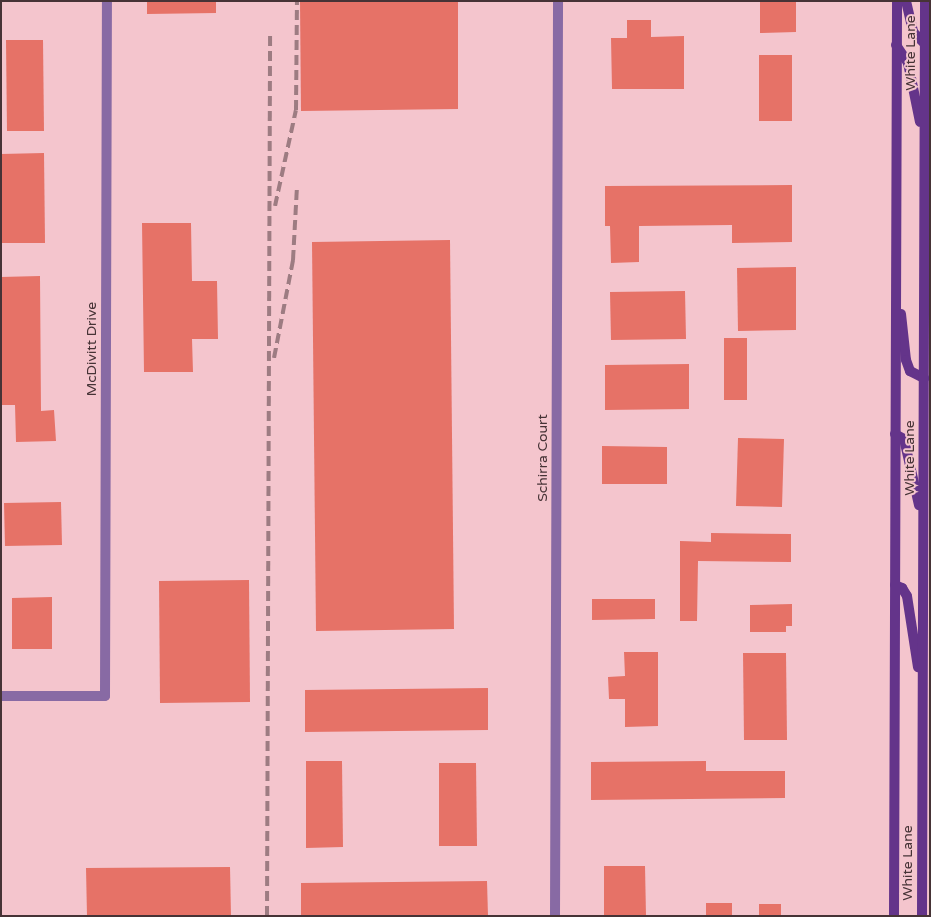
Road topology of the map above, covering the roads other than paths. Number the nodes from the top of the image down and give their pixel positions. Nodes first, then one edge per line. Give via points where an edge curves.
1 (107, 1) edge
2 (558, 1) edge
3 (896, 1) edge
4 (906, 1) edge
5 (925, 1) edge
6 (927, 44) edge
7 (896, 45) junction
8 (924, 145) junction
9 (896, 266) junction
10 (927, 378) edge
11 (895, 434) junction
12 (923, 523) junction
13 (895, 586) junction
14 (1, 696) edge
15 (923, 698) junction
16 (555, 916) edge
17 (894, 916) edge
18 (922, 916) edge

1 - 14 street, McDivitt Drive via 105,696
2 - 16 street, Schirra Court
3 - 7 main road, White Lane
4 - 6 main road via 912,32
5 - 6 main road, White Lane
6 - 8 main road, White Lane
7 - 8 main road via 908,63
7 - 9 main road, White Lane
8 - 10 main road, White Lane
9 - 10 main road via 906,360 910,371
9 - 11 main road, White Lane
10 - 12 main road, White Lane
11 - 12 main road via 904,439
11 - 13 main road, White Lane
12 - 15 main road, White Lane
13 - 15 main road via 902,588 907,596
13 - 17 main road, White Lane
15 - 18 main road, White Lane

